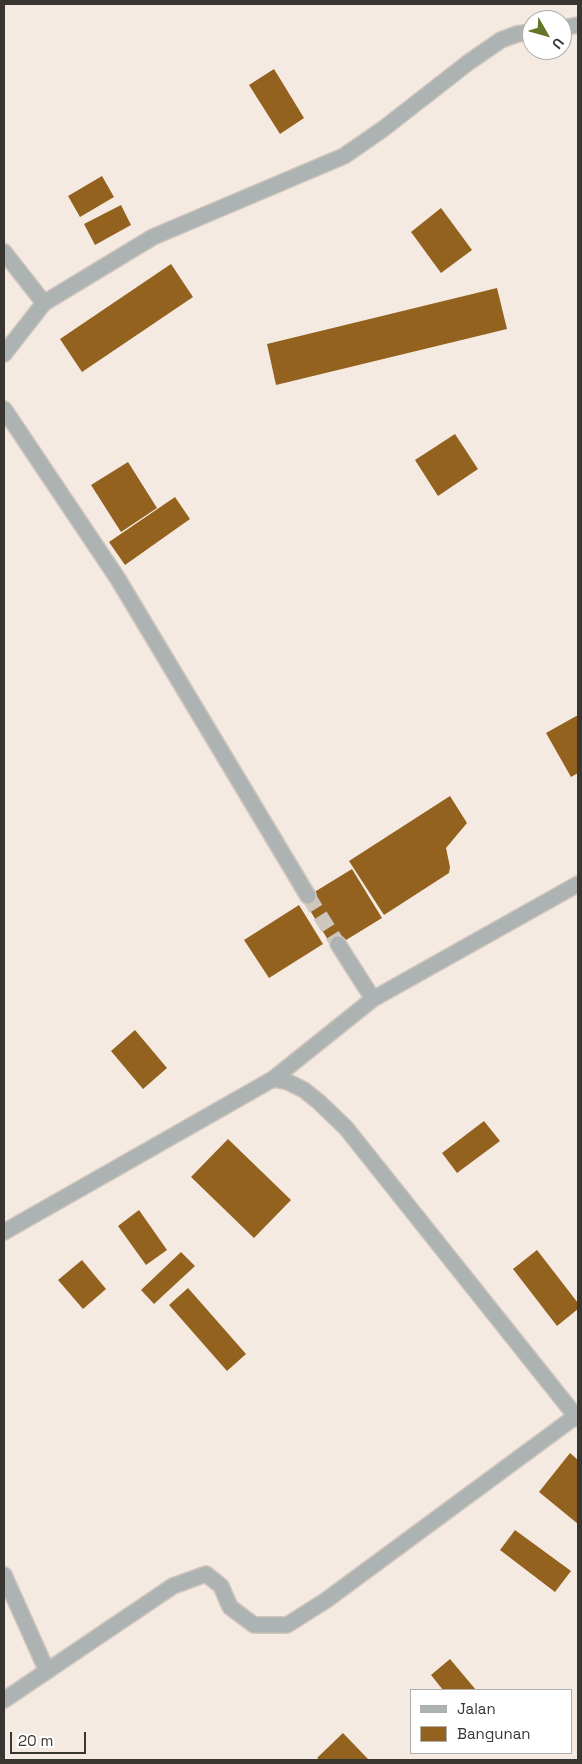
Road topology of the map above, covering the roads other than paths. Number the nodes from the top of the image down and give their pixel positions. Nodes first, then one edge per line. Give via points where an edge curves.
1 (522, 33) edge
2 (4, 252) edge
3 (44, 303) junction
4 (4, 354) edge
5 (4, 410) edge
6 (578, 884) edge
7 (308, 896) tunnel mouth
8 (338, 944) tunnel mouth
9 (373, 1000) junction
10 (273, 1079) junction
11 (4, 1232) edge
12 (577, 1417) edge
13 (4, 1575) edge
14 (47, 1671) junction
15 (4, 1700) edge

1 - 3 street via 501,40 468,62 384,129 344,156 153,237
2 - 3 street
3 - 4 street
5 - 7 street via 118,579
6 - 9 street
8 - 9 street
9 - 10 street
10 - 11 street
10 - 12 street via 304,1090 346,1128
12 - 14 street via 325,1601 287,1624 254,1625 230,1607 221,1586 206,1574 173,1586
13 - 14 street
14 - 15 street

